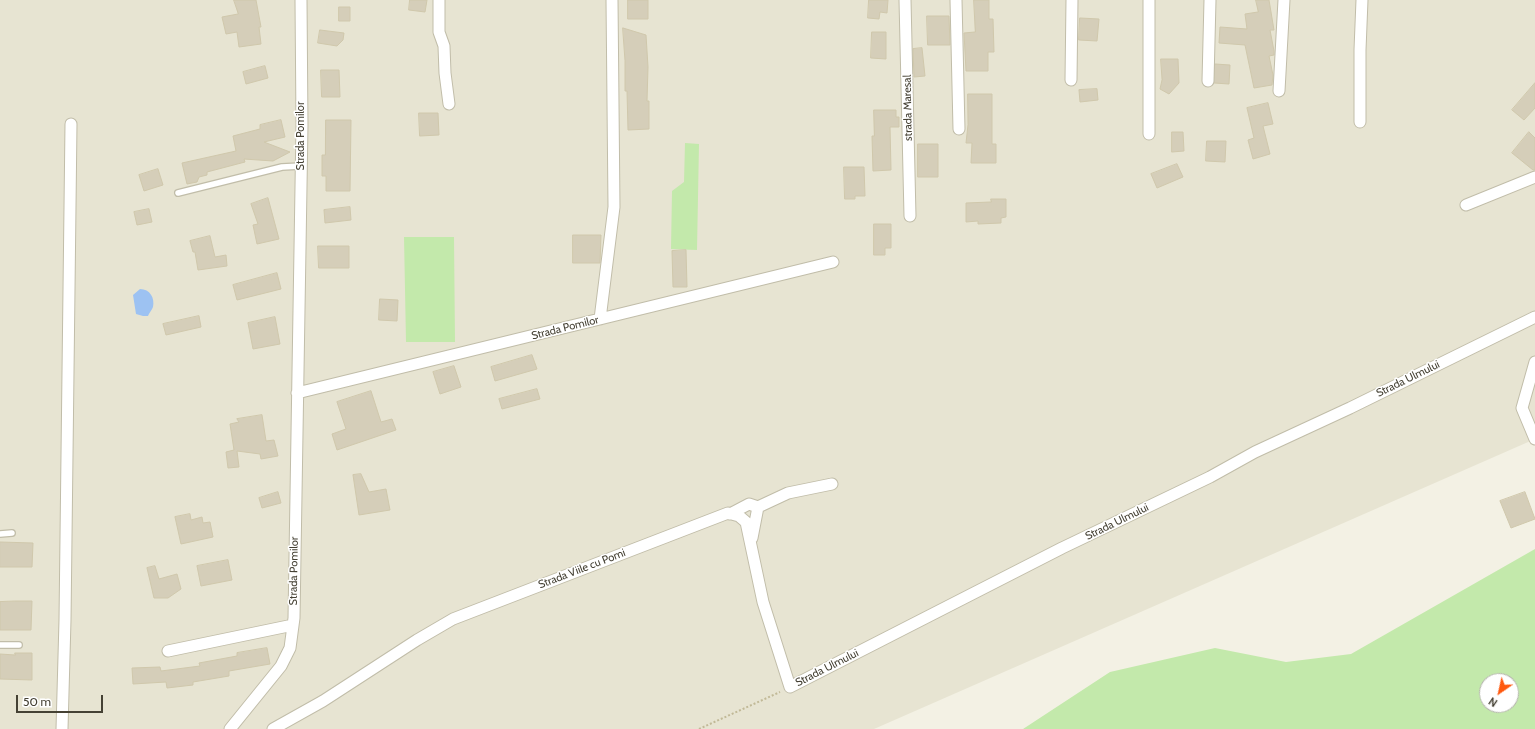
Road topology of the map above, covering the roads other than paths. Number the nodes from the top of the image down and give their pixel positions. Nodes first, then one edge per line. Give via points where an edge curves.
1 (301, 0) edge
2 (439, 0) edge
3 (612, 0) edge
4 (905, 0) edge
5 (956, 0) edge
6 (1072, 0) edge
7 (1149, 0) edge
8 (1210, 0) edge
9 (1284, 0) edge
10 (1362, 0) edge
11 (1071, 80) dead end
12 (1208, 81) dead end
13 (1279, 91) dead end
14 (449, 104) dead end
15 (1360, 122) dead end
16 (71, 124) dead end
17 (959, 129) dead end
18 (1149, 134) dead end
19 (301, 166) junction
20 (1535, 177) edge
21 (178, 193) dead end
22 (1466, 205) dead end
23 (910, 216) dead end
24 (833, 262) dead end
25 (1535, 317) edge
26 (600, 319) junction
27 (1535, 362) edge
28 (297, 393) junction
29 (1535, 439) edge
30 (832, 484) dead end
31 (758, 507) junction
32 (730, 514) junction
33 (12, 533) dead end
34 (0, 534) edge
35 (750, 543) junction
36 (293, 625) junction
37 (0, 645) edge
38 (19, 645) dead end
39 (168, 651) dead end
40 (62, 729) edge
41 (230, 729) edge
42 (273, 729) edge

1 - 19 street, Strada Pomilor
2 - 14 street via 439,32 444,46
3 - 26 street via 614,207
4 - 23 street, strada Maresal
5 - 17 street
6 - 11 street
7 - 18 street
8 - 12 street
9 - 13 street
10 - 15 street
16 - 40 street
19 - 21 lane via 282,167
19 - 28 street, Strada Pomilor
20 - 22 street
24 - 26 street, Strada Pomilor
25 - 35 street, Strada Ulmului via 1062,548 790,687 763,602
26 - 28 street, Strada Pomilor
27 - 29 street via 1522,408
28 - 36 street, Strada Pomilor
30 - 31 street, Strada Viile cu Pomi via 788,493
31 - 32 street, Strada Viile cu Pomi via 749,504
31 - 35 street
32 - 35 street via 739,516 746,522
32 - 42 street, Strada Viile cu Pomi via 453,619 323,701
33 - 34 lane
36 - 39 street
36 - 41 street, Strada Pomilor via 290,648 280,666
37 - 38 lane

